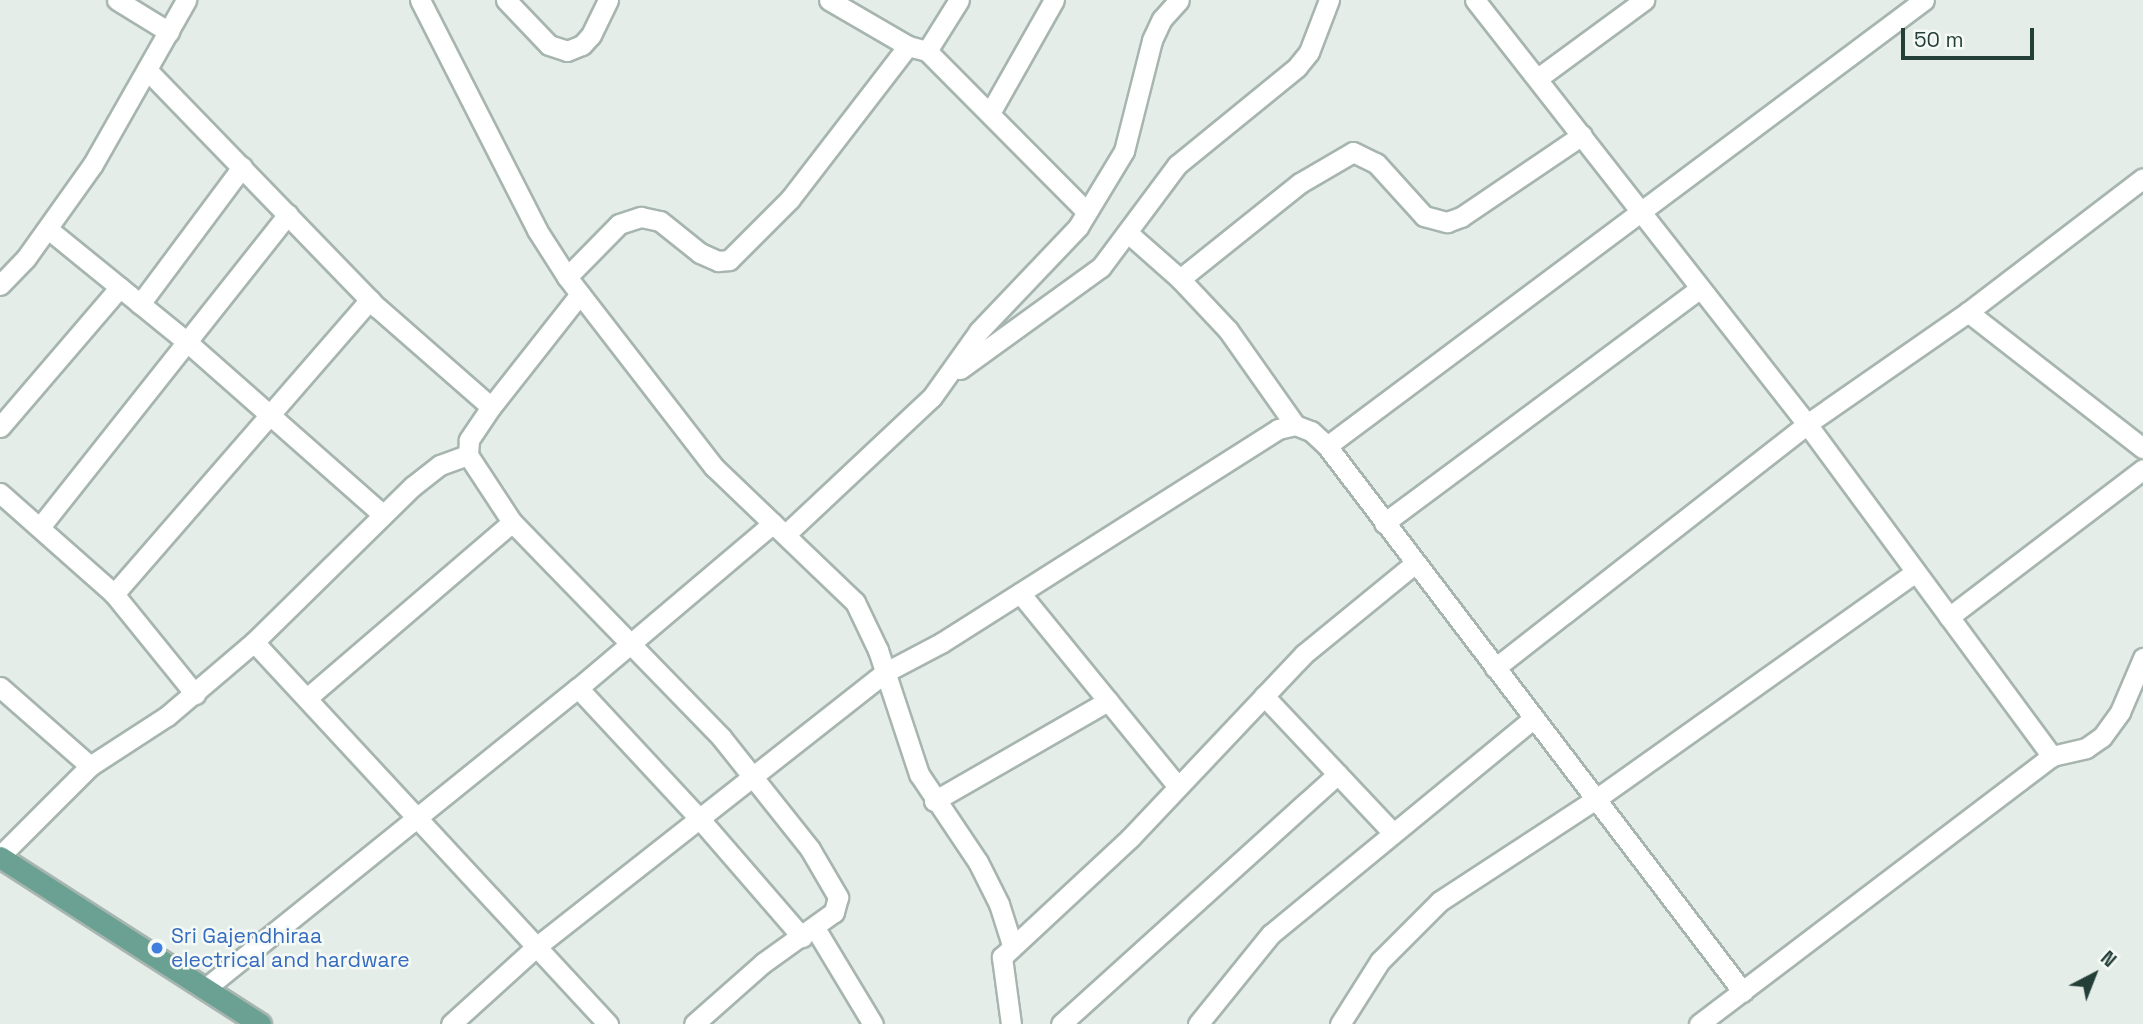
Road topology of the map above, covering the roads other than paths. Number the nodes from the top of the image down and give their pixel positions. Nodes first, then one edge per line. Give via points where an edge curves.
1 (117, 0) edge
2 (186, 0) edge
3 (420, 0) edge
4 (506, 0) edge
5 (608, 0) edge
6 (830, 0) edge
7 (959, 0) edge
8 (1054, 0) edge
9 (1179, 0) edge
10 (1329, 0) edge
11 (1475, 0) edge
12 (1644, 0) edge
13 (1924, 0) edge
14 (169, 32) junction
15 (908, 46) junction
16 (927, 51) junction
17 (148, 71) junction
18 (1538, 78) junction
19 (989, 113) junction
20 (1583, 135) junction
21 (242, 167) junction
22 (2143, 178) edge
23 (1087, 212) junction
24 (288, 214) junction
25 (1643, 214) junction
26 (48, 229) junction
27 (1128, 233) junction
28 (567, 277) junction
29 (1180, 278) junction
30 (0, 285) edge
31 (120, 287) junction
32 (1698, 290) junction
33 (580, 294) junction
34 (370, 300) junction
35 (140, 304) junction
36 (1968, 312) junction
37 (187, 342) junction
38 (951, 375) junction
39 (491, 407) junction
40 (270, 414) junction
41 (1807, 424) junction
42 (1295, 425) junction
43 (0, 427) edge
44 (1327, 446) junction
45 (2143, 448) edge
46 (468, 455) junction
47 (2143, 469) edge
48 (0, 493) edge
49 (383, 515) junction
50 (512, 522) junction
51 (1384, 523) junction
52 (40, 527) junction
53 (779, 528) junction
54 (1415, 563) junction
55 (1916, 572) junction
56 (1020, 593) junction
57 (114, 594) junction
58 (1950, 617) junction
59 (254, 642) junction
60 (630, 645) junction
61 (2143, 658) edge
62 (1496, 668) junction
63 (886, 672) junction
64 (0, 687) edge
65 (578, 688) junction
66 (195, 694) junction
67 (1264, 696) junction
68 (307, 698) junction
69 (1108, 701) junction
70 (1534, 718) junction
71 (2052, 756) junction
72 (90, 766) junction
73 (1338, 774) junction
74 (752, 775) junction
75 (1178, 787) junction
76 (1597, 799) junction
77 (934, 801) junction
78 (417, 814) junction
79 (698, 817) junction
80 (1392, 832) junction
81 (0, 856) edge
82 (808, 933) junction
83 (1012, 945) junction
84 (536, 947) junction
85 (207, 987) junction
86 (1743, 992) junction
87 (260, 1024) edge
88 (451, 1024) edge
89 (608, 1024) edge
90 (694, 1024) edge
91 (873, 1024) edge
92 (1011, 1024) edge
93 (1061, 1024) edge
94 (1198, 1024) edge
95 (1340, 1024) edge
96 (1699, 1024) edge

1 - 14 street
2 - 14 street
3 - 28 street via 537,230
4 - 5 street via 549,45 566,51 582,45 591,35
6 - 15 street
7 - 16 street
8 - 19 street
9 - 23 street via 1157,27 1124,151
10 - 27 street via 1309,52 1297,68 1177,165
11 - 18 street
12 - 18 street
13 - 25 street
14 - 17 street
15 - 16 street
15 - 28 street via 790,199 729,260 718,261 700,253 660,221 641,217 619,224
16 - 19 street
17 - 21 street
17 - 26 street
18 - 20 street
19 - 23 street
20 - 25 street
20 - 29 street via 1447,222 1424,216 1376,163 1353,152 1300,183
21 - 24 street
21 - 35 street
22 - 36 street
23 - 38 street via 979,331
24 - 34 street
24 - 37 street
25 - 32 street
25 - 44 street
26 - 30 street
26 - 31 street
27 - 29 street
27 - 38 street via 1082,283
28 - 33 street
29 - 42 street via 1228,330
31 - 35 street
31 - 43 street
32 - 41 street
32 - 51 street
33 - 39 street
33 - 53 street via 714,467
34 - 39 street
34 - 40 street
35 - 37 street
36 - 41 street
36 - 45 street
37 - 40 street
37 - 52 street
38 - 53 street
39 - 46 street via 469,440
40 - 49 street
40 - 57 street
41 - 55 street
41 - 62 street
42 - 44 street via 1311,431
42 - 56 street via 1278,429
44 - 51 street
46 - 49 street via 434,470
46 - 50 street
47 - 58 street
48 - 52 street
49 - 59 street
50 - 60 street
50 - 68 street
51 - 54 street
52 - 57 street
53 - 60 street
53 - 63 street via 855,602
54 - 62 street
54 - 67 street via 1335,625
55 - 58 street
55 - 76 street
56 - 63 street
56 - 69 street
57 - 66 street
58 - 71 street
59 - 66 street
59 - 68 street
60 - 65 street
60 - 74 street
61 - 71 street via 2120,712 2102,737 2086,748
62 - 70 street
63 - 74 street
63 - 77 street via 919,774
64 - 72 street
65 - 78 street
65 - 79 street
66 - 72 street
67 - 73 street
67 - 75 street
68 - 78 street
69 - 75 street
69 - 77 street
70 - 76 street
70 - 80 street
71 - 86 street
72 - 81 street
73 - 80 street
73 - 93 street
74 - 79 street
74 - 82 street via 835,888 834,912
75 - 83 street
76 - 86 street
76 - 95 street via 1440,901 1374,970
77 - 83 street via 978,862 999,904
78 - 84 street
78 - 85 street
79 - 82 street
79 - 84 street
80 - 94 street via 1261,944
81 - 85 main road
82 - 90 street via 763,963
82 - 91 street
83 - 92 street via 1002,957 1000,970
84 - 88 street
84 - 89 street
85 - 87 main road
86 - 96 street

